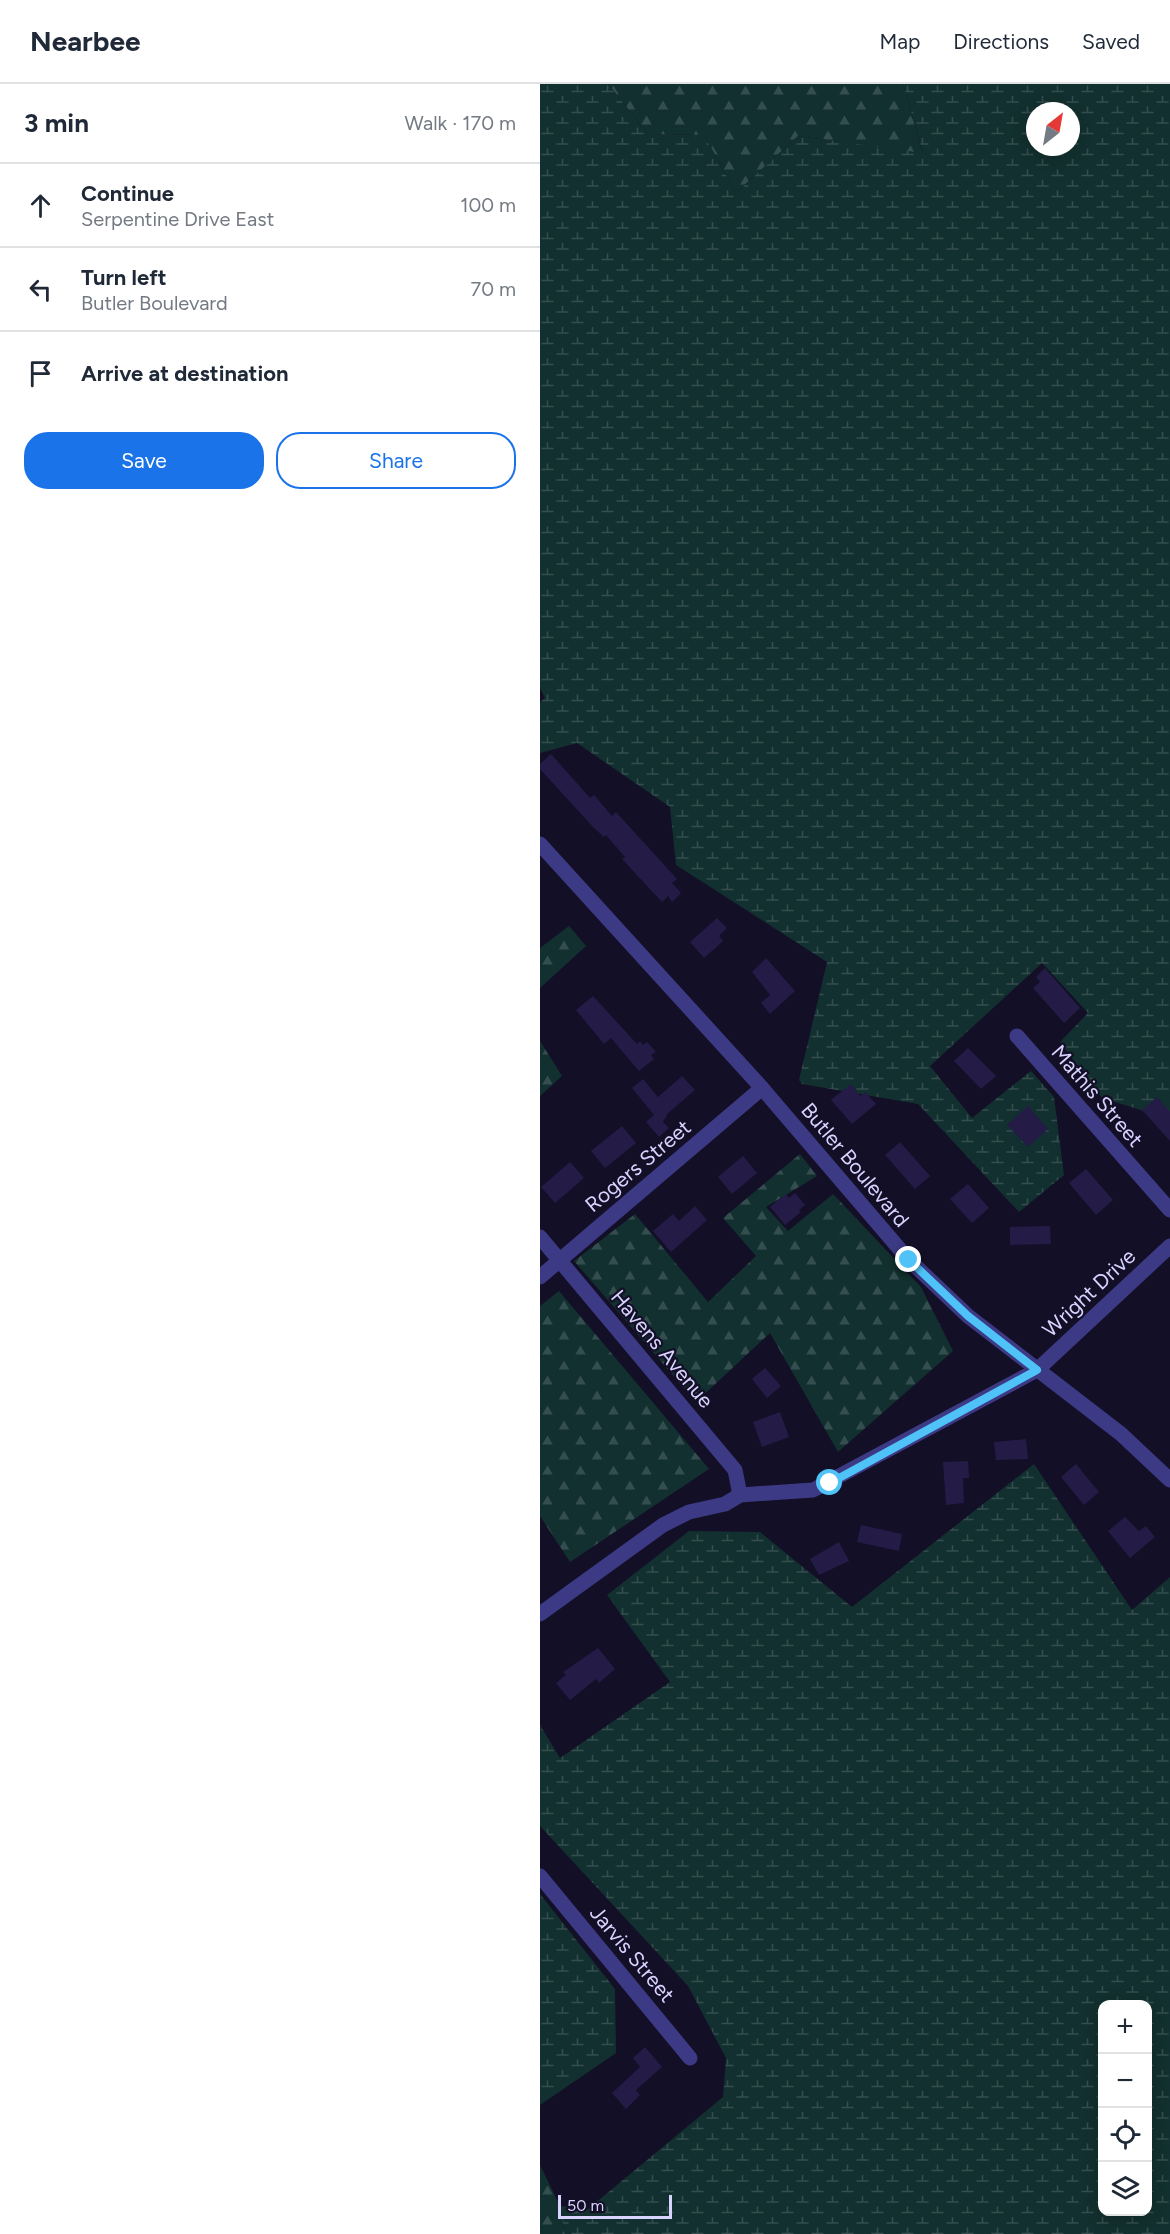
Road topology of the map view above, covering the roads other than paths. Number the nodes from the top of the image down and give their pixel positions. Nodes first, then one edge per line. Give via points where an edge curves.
1 (540, 844) edge
2 (1017, 1036) dead end
3 (762, 1088) junction
4 (1170, 1210) edge
5 (540, 1237) edge
6 (1170, 1246) edge
7 (560, 1260) junction
8 (540, 1277) edge
9 (1037, 1370) junction
10 (1170, 1480) edge
11 (740, 1495) junction
12 (540, 1614) edge
13 (540, 1876) edge
14 (690, 2058) dead end

1 - 3 street, Butler Boulevard
2 - 4 street, Mathis Street
3 - 7 street, Rogers Street
3 - 9 street, Butler Boulevard via 909,1260 968,1316
5 - 7 street, Havens Avenue
6 - 9 street, Wright Drive
7 - 8 street, Rogers Street
7 - 11 street, Havens Avenue via 735,1470
9 - 10 street, Butler Boulevard via 1121,1434
9 - 11 street, Wright Drive via 830,1483 813,1490
11 - 12 street, Wright Drive via 663,1525
13 - 14 street, Jarvis Street

